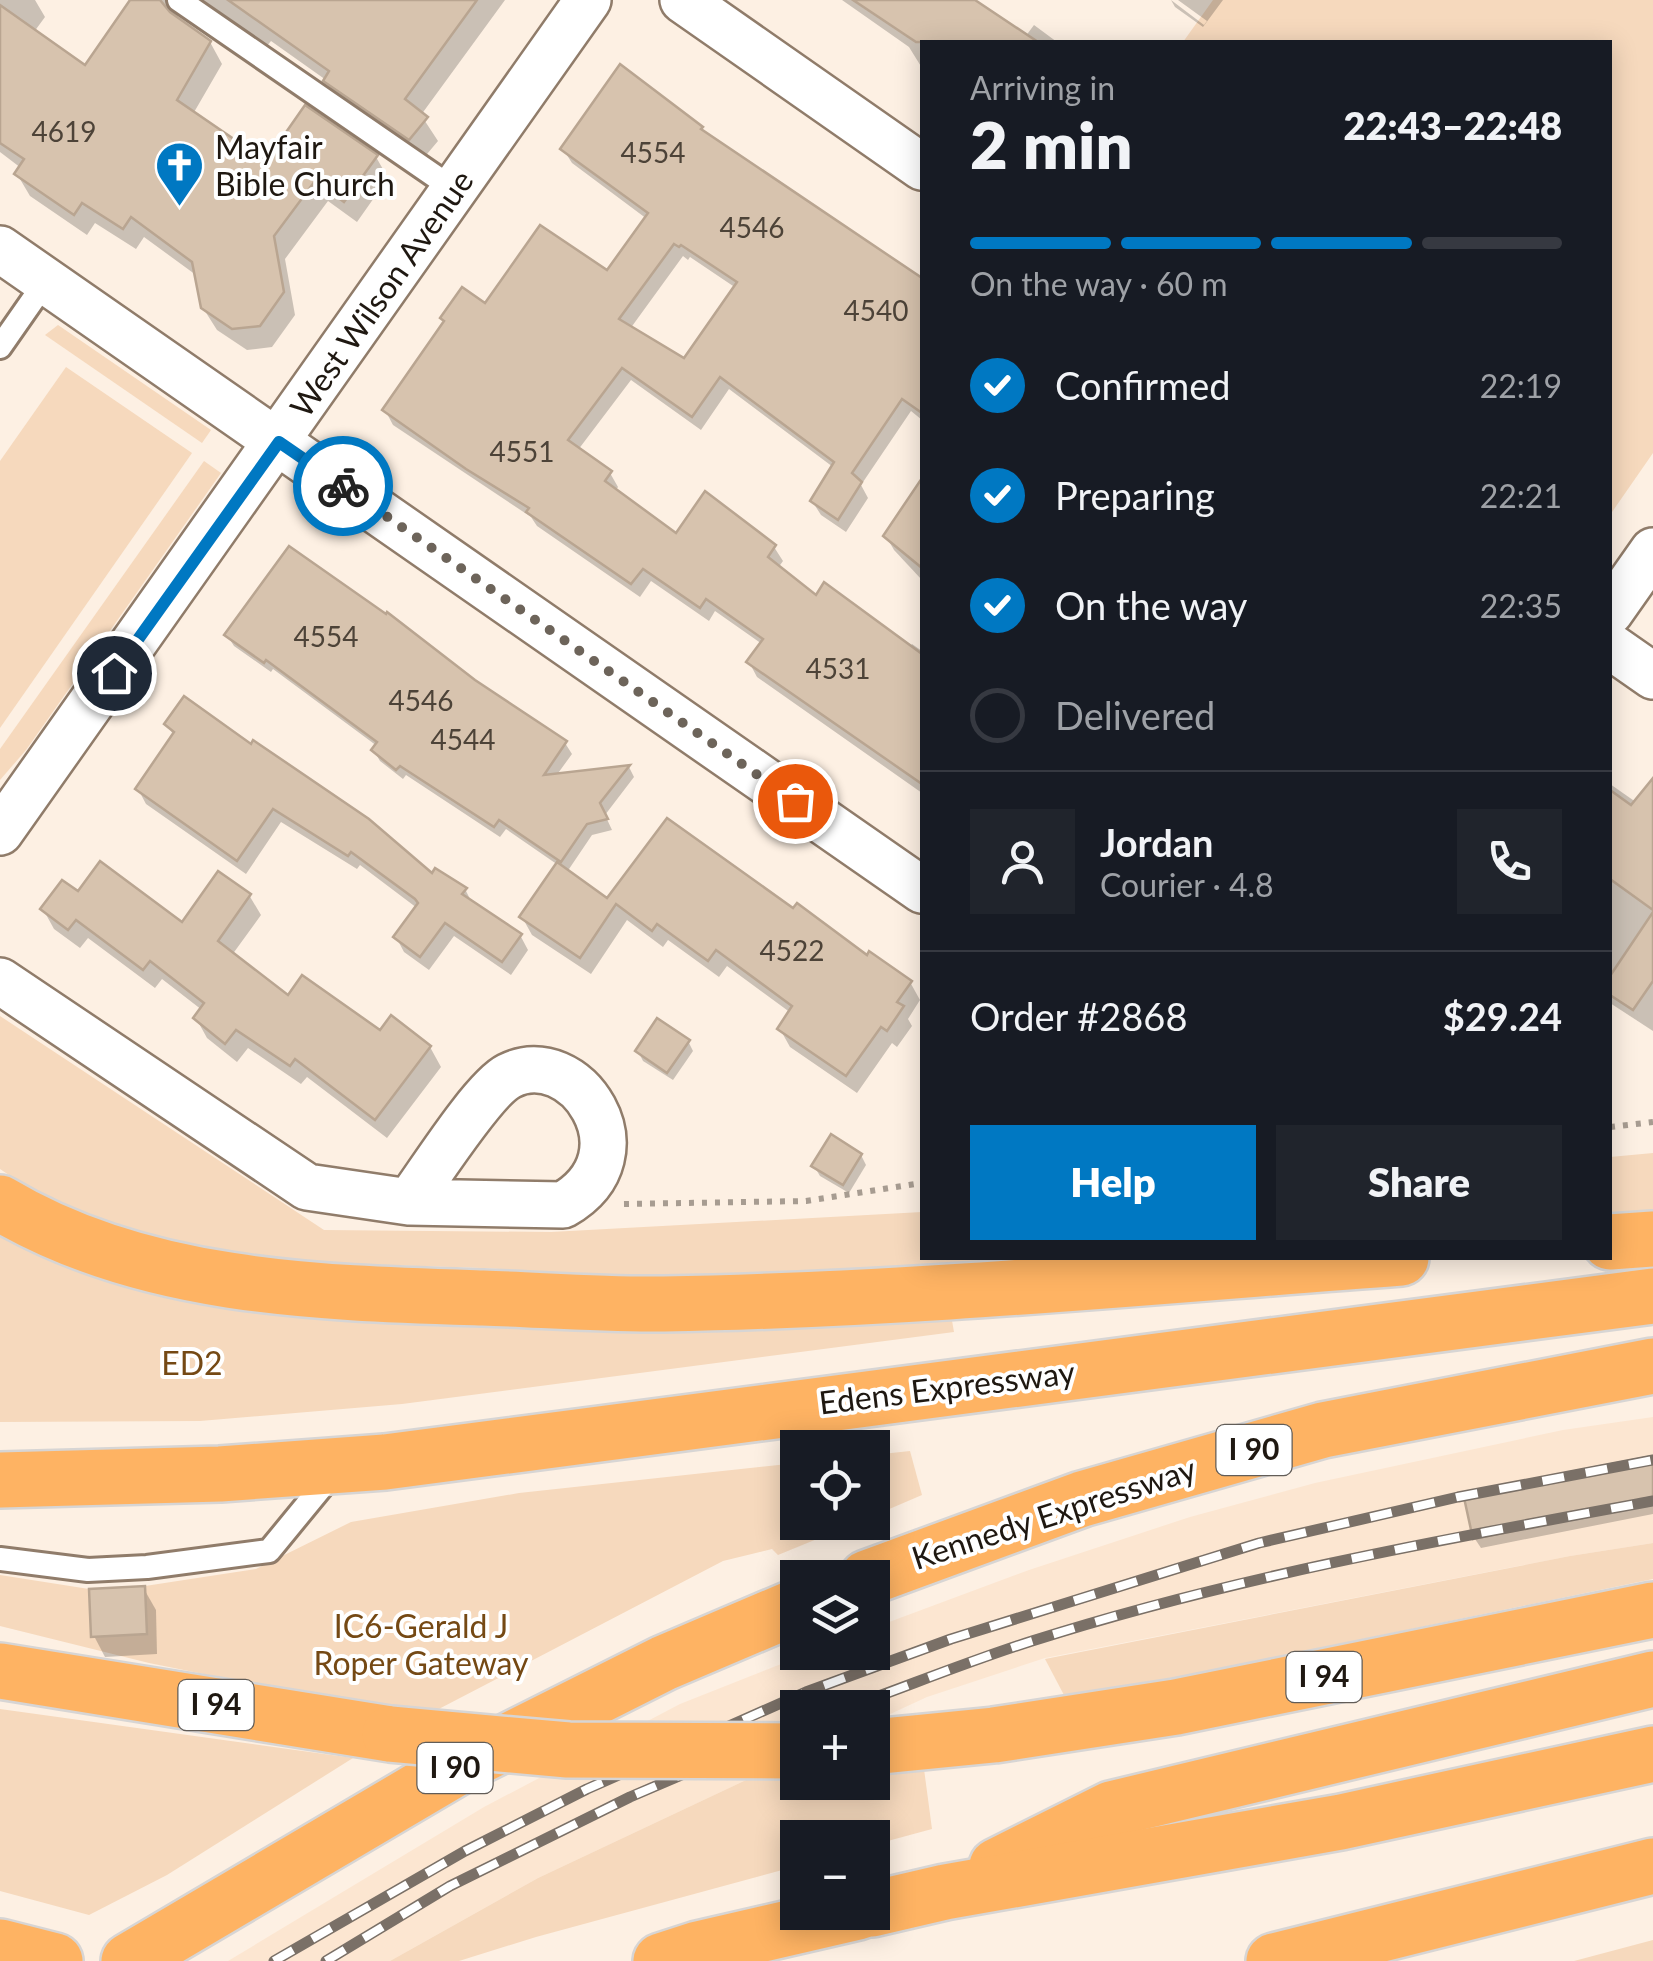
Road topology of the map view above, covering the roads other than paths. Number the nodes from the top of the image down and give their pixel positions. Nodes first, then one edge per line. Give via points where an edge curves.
1 (180, 0) edge
2 (588, 0) edge
3 (683, 0) edge
4 (920, 166) edge
5 (454, 190) junction
6 (0, 249) edge
7 (46, 281) junction
8 (0, 347) edge
9 (279, 442) junction
10 (1653, 551) edge
11 (1612, 609) edge
12 (1612, 647) edge
13 (1653, 676) edge
14 (0, 832) edge
15 (920, 889) edge
16 (0, 981) edge
17 (409, 1202) junction
18 (0, 1203) edge
19 (1653, 1239) edge
20 (1612, 1242) edge
21 (1374, 1260) edge
22 (1653, 1296) edge
23 (1653, 1366) edge
24 (338, 1466) junction
25 (0, 1480) edge
26 (0, 1559) edge
27 (890, 1569) edge
28 (1653, 1610) edge
29 (780, 1614) edge
30 (14, 1670) edge
31 (1653, 1679) edge
32 (890, 1745) edge
33 (780, 1750) edge
34 (1653, 1754) edge
35 (1653, 1866) edge
36 (946, 1892) junction
37 (890, 1905) edge
38 (780, 1930) edge
39 (1375, 1947) edge
40 (129, 1961) edge
41 (661, 1961) edge
42 (1274, 1961) edge

1 - 5 lane
2 - 5 street, West Wilson Avenue
3 - 4 street
5 - 9 street, West Wilson Avenue
6 - 7 street
7 - 8 lane
7 - 9 street
9 - 14 street, West Wilson Avenue
9 - 15 street
10 - 11 street
12 - 13 street
16 - 17 street via 307,1187
17 - 17 street via 509,1076 528,1071 568,1081 599,1117 602,1158 596,1177 563,1205
18 - 21 highway via 63,1236 198,1274 288,1288 438,1297 661,1304 906,1294
19 - 20 highway
22 - 24 highway, Edens Expressway
23 - 27 highway, Kennedy Expressway / I 90 via 1324,1430 1082,1498
24 - 25 highway, Edens Expressway
24 - 26 lane via 269,1550 88,1570
28 - 32 highway, I 94 via 1176,1708
29 - 40 highway, I 90 via 664,1663 463,1764
30 - 33 highway, I 94, bridge via 390,1734 568,1750
31 - 36 highway via 1111,1808
34 - 36 highway via 1342,1822
35 - 39 highway
36 - 37 highway
38 - 41 highway
39 - 42 highway

